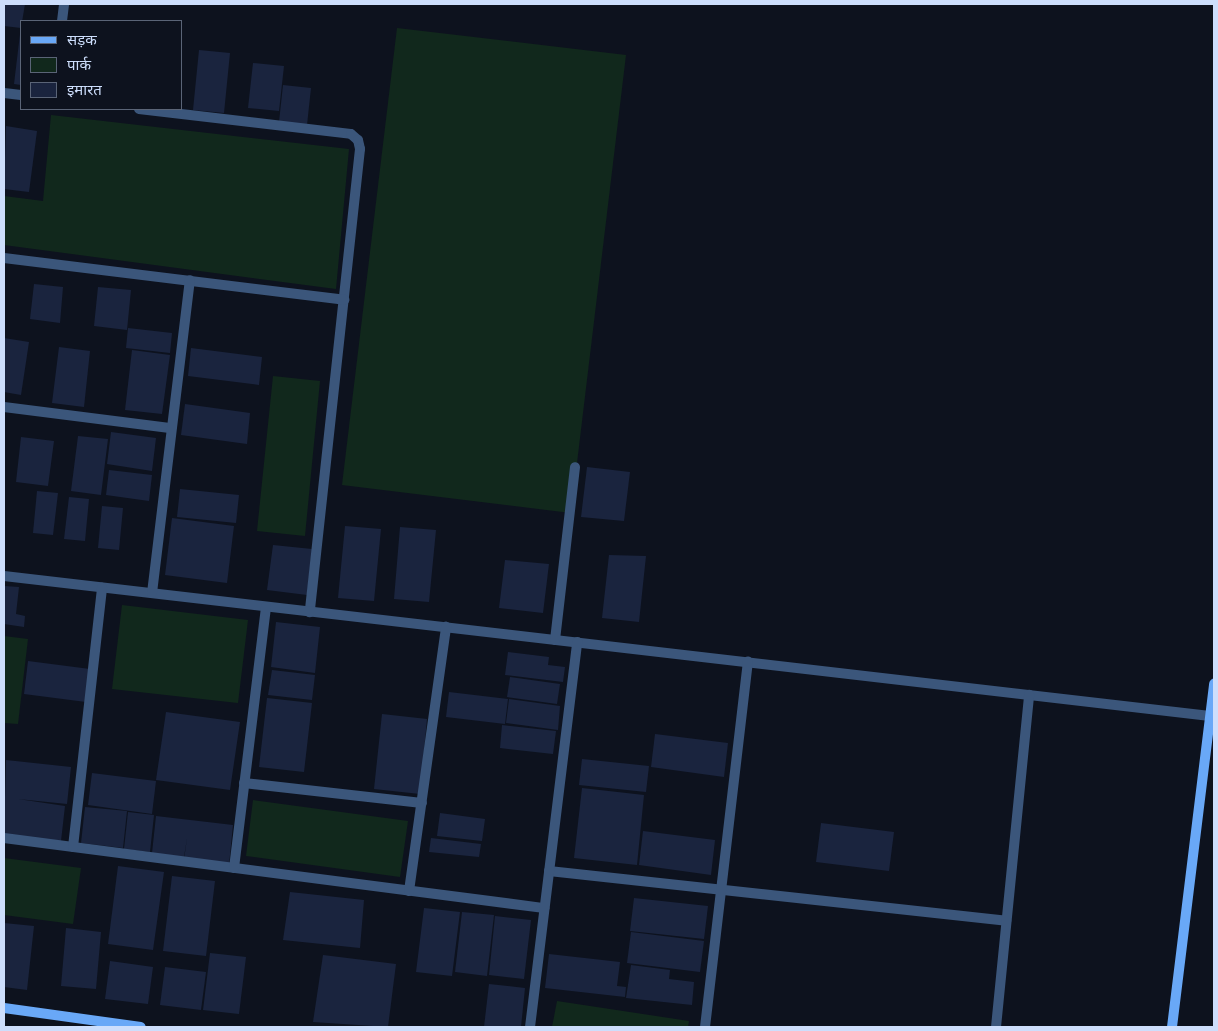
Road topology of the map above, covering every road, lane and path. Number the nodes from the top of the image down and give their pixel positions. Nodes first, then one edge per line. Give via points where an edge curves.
1 (64, 4) edge
2 (62, 20) edge
3 (4, 93) edge
4 (20, 95) edge
5 (147, 110) edge
6 (4, 258) edge
7 (190, 280) junction
8 (344, 300) junction
9 (4, 408) edge
10 (170, 428) junction
11 (575, 468) dead end
12 (4, 576) edge
13 (102, 588) junction
14 (152, 594) junction
15 (266, 606) junction
16 (310, 612) junction
17 (446, 627) junction
18 (555, 640) junction
19 (577, 642) junction
20 (748, 662) junction
21 (1214, 684) edge
22 (1029, 695) junction
23 (1210, 716) junction
24 (244, 783) junction
25 (422, 803) junction
26 (4, 838) edge
27 (72, 847) junction
28 (234, 868) junction
29 (549, 871) junction
30 (721, 890) junction
31 (409, 891) junction
32 (544, 908) junction
33 (1006, 922) junction
34 (4, 1008) edge
35 (118, 1026) edge
36 (141, 1027) edge
37 (530, 1027) edge
38 (705, 1027) edge
39 (996, 1027) edge
40 (1172, 1027) edge

1 - 2 street
3 - 4 street
5 - 8 street via 351,134 358,140 360,149
6 - 7 street
7 - 8 street
7 - 10 street
8 - 16 street
9 - 10 street
10 - 14 street
11 - 18 street
12 - 13 street
13 - 14 street
13 - 27 street
14 - 15 street
15 - 16 street
15 - 24 street
16 - 17 street
17 - 18 street
17 - 25 street
18 - 19 street
19 - 20 street
19 - 29 street
20 - 22 street
20 - 30 street
21 - 23 street
22 - 23 street
22 - 33 street
23 - 40 street
24 - 25 street
24 - 28 street
25 - 31 street
26 - 27 street
27 - 28 street
28 - 31 street
29 - 30 street
29 - 32 street
30 - 33 street
30 - 38 street
31 - 32 street
32 - 37 street
33 - 39 street
34 - 35 street
35 - 36 street

